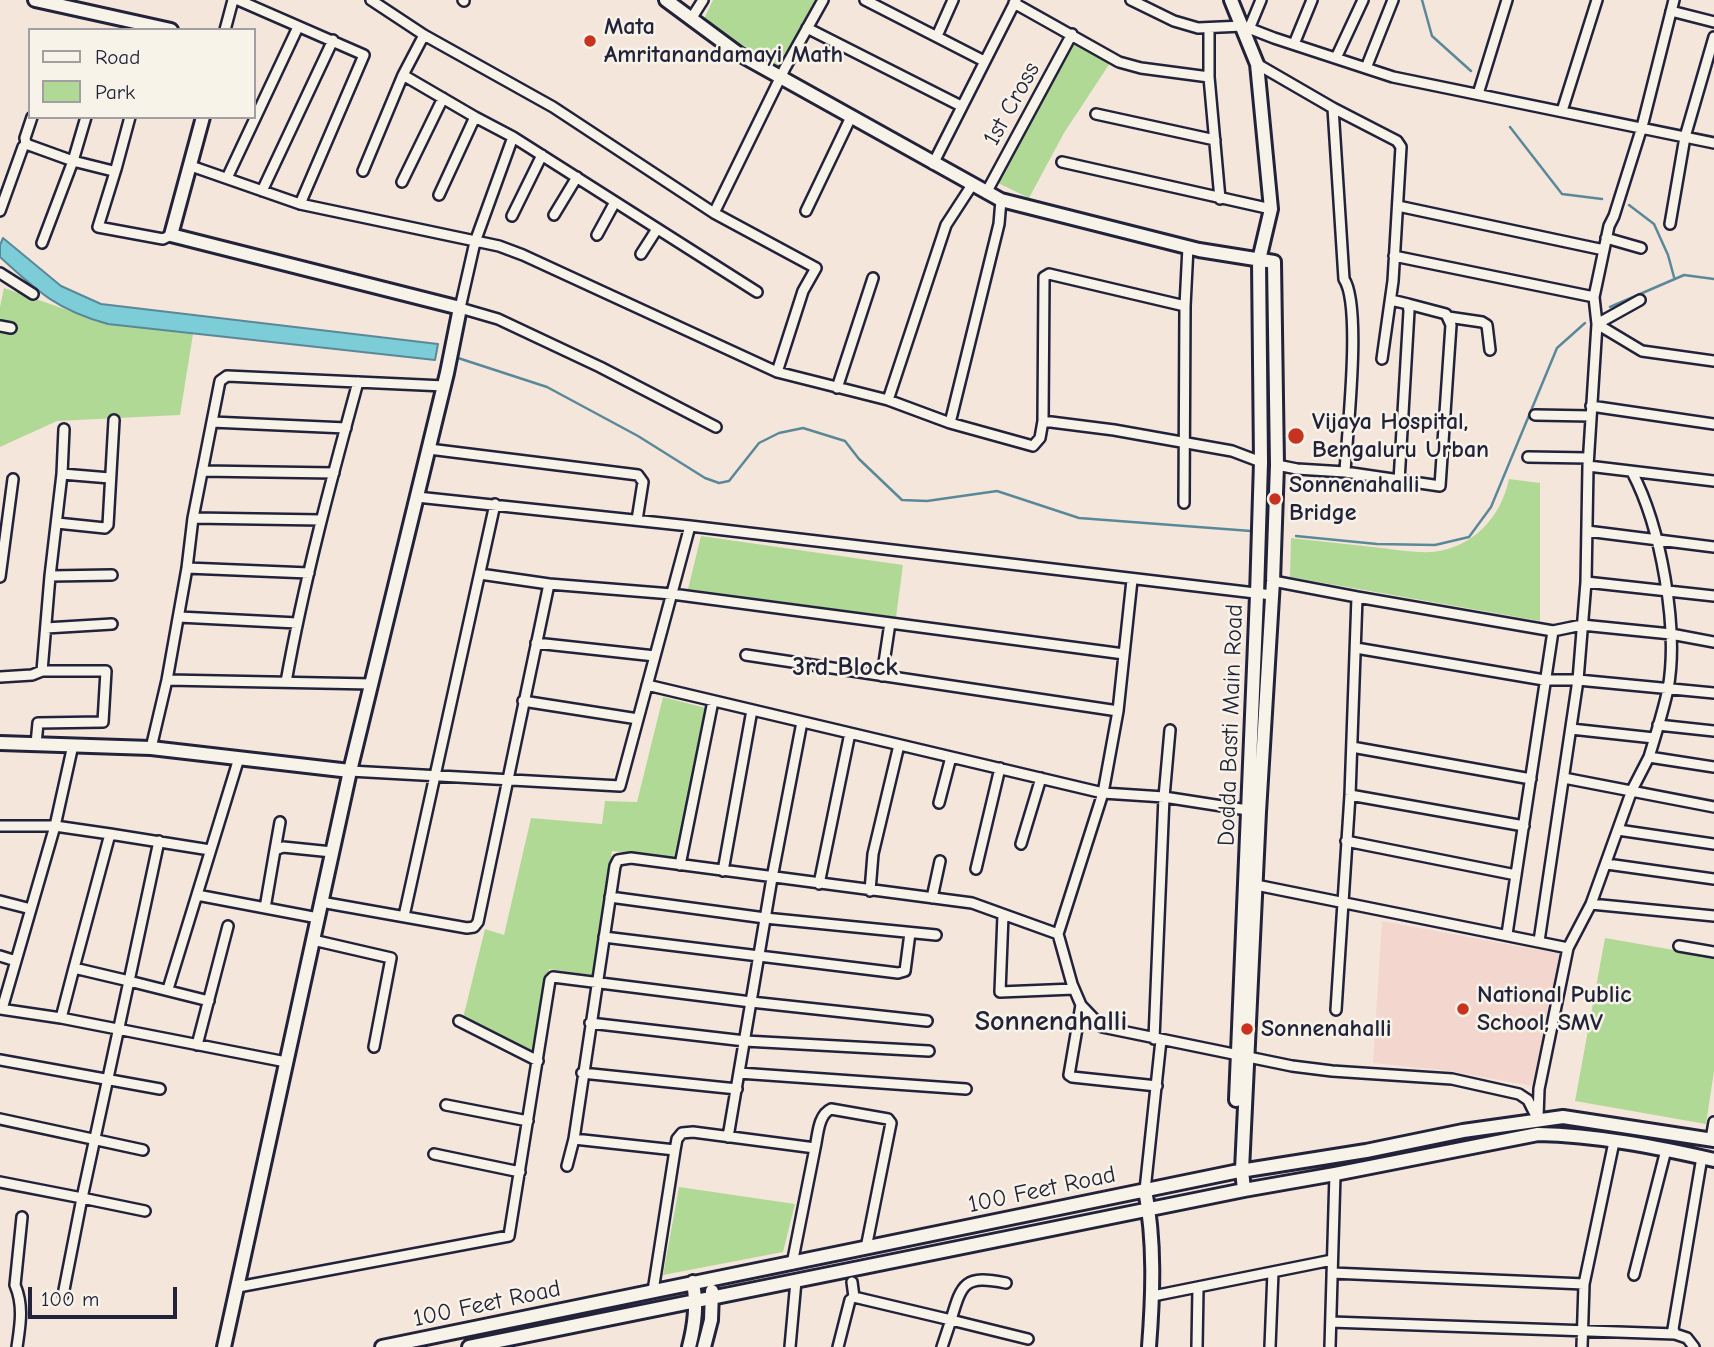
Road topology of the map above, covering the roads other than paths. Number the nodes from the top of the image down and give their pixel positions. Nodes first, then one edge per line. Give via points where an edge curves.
1 (35, 0) edge
2 (236, 0) edge
3 (371, 0) edge
4 (666, 0) edge
5 (703, 0) edge
6 (823, 0) edge
7 (864, 0) edge
8 (953, 0) edge
9 (1131, 0) edge
10 (1231, 0) edge
11 (1261, 0) edge
12 (1312, 0) edge
13 (1363, 0) edge
14 (1393, 0) edge
15 (1507, 0) edge
16 (1597, 0) edge
17 (1674, 0) edge
18 (1015, 1) edge
19 (1671, 11) junction
20 (691, 19) junction
21 (1714, 22) edge
22 (298, 27) junction
23 (1246, 27) junction
24 (154, 28) edge
25 (226, 28) edge
26 (807, 28) junction
27 (1209, 29) junction
28 (1072, 34) junction
29 (424, 35) junction
30 (937, 36) junction
31 (1714, 37) edge
32 (332, 40) junction
33 (1294, 44) junction
34 (1336, 58) junction
35 (984, 61) junction
36 (1257, 64) junction
37 (1366, 68) junction
38 (403, 75) junction
39 (1209, 77) junction
40 (780, 78) junction
41 (1478, 94) junction
42 (443, 98) junction
43 (961, 106) junction
44 (1333, 108) junction
45 (1562, 111) junction
46 (1096, 114) dead end
47 (256, 116) edge
48 (475, 117) junction
49 (851, 117) junction
50 (31, 119) edge
51 (85, 119) edge
52 (129, 119) edge
53 (203, 119) edge
54 (255, 119) edge
55 (1642, 127) junction
56 (513, 137) junction
57 (1685, 137) junction
58 (1215, 140) junction
59 (1714, 143) edge
60 (26, 144) junction
61 (542, 155) junction
62 (73, 161) junction
63 (1062, 162) dead end
64 (933, 164) junction
65 (191, 166) junction
66 (116, 169) junction
67 (363, 171) dead end
68 (577, 177) junction
69 (227, 178) junction
70 (401, 182) dead end
71 (972, 185) junction
72 (262, 191) junction
73 (986, 193) junction
74 (439, 195) dead end
75 (1220, 198) junction
76 (1001, 200) junction
77 (615, 202) junction
78 (300, 204) junction
79 (1398, 206) junction
80 (1270, 209) junction
81 (0, 211) edge
82 (806, 211) dead end
83 (714, 213) junction
84 (554, 215) dead end
85 (512, 216) dead end
86 (1670, 224) dead end
87 (657, 229) junction
88 (1265, 232) junction
89 (597, 234) dead end
90 (171, 235) junction
91 (1606, 238) junction
92 (475, 242) junction
93 (42, 243) dead end
94 (1188, 247) junction
95 (1641, 248) dead end
96 (1604, 250) junction
97 (641, 254) dead end
98 (1394, 256) junction
99 (1259, 260) junction
100 (1274, 262) junction
101 (0, 272) edge
102 (873, 278) dead end
103 (757, 292) dead end
104 (33, 294) dead end
105 (1594, 297) junction
106 (1391, 300) junction
107 (1640, 300) dead end
108 (1408, 304) junction
109 (1185, 306) junction
110 (460, 308) junction
111 (1448, 317) junction
112 (1597, 324) junction
113 (0, 326) edge
114 (11, 328) dead end
115 (1490, 350) dead end
116 (1382, 359) dead end
117 (1714, 361) edge
118 (777, 372) junction
119 (446, 379) junction
120 (359, 382) junction
121 (837, 388) junction
122 (888, 400) junction
123 (1591, 411) junction
124 (1535, 415) dead end
125 (114, 420) dead end
126 (1043, 421) junction
127 (212, 422) junction
128 (950, 423) junction
129 (1714, 424) edge
130 (716, 427) dead end
131 (346, 428) junction
132 (64, 429) dead end
133 (1185, 443) junction
134 (429, 449) junction
135 (1528, 457) dead end
136 (1261, 462) junction
137 (1588, 462) junction
138 (1277, 465) junction
139 (202, 471) junction
140 (1345, 472) junction
141 (1632, 472) junction
142 (334, 473) junction
143 (62, 474) junction
144 (110, 478) junction
145 (13, 479) dead end
146 (1399, 481) junction
147 (1714, 481) edge
148 (417, 497) junction
149 (1184, 503) dead end
150 (495, 505) junction
151 (193, 518) junction
152 (321, 520) junction
153 (637, 520) junction
154 (57, 523) junction
155 (690, 526) junction
156 (1587, 531) junction
157 (1658, 540) junction
158 (1714, 547) edge
159 (187, 568) junction
160 (309, 573) junction
161 (480, 574) junction
162 (112, 575) dead end
163 (50, 576) junction
164 (0, 578) edge
165 (1132, 580) junction
166 (1273, 581) junction
167 (1586, 582) junction
168 (549, 584) junction
169 (1665, 589) junction
170 (672, 594) junction
171 (1257, 595) junction
172 (1272, 595) junction
173 (1714, 596) edge
174 (1357, 597) junction
175 (178, 617) junction
176 (890, 623) junction
177 (112, 624) dead end
178 (297, 624) junction
179 (1582, 625) junction
180 (46, 628) junction
181 (1553, 631) junction
182 (1671, 634) junction
183 (1714, 642) edge
184 (536, 643) junction
185 (1356, 648) junction
186 (1124, 654) junction
187 (746, 655) dead end
188 (655, 656) junction
189 (42, 671) junction
190 (883, 676) junction
191 (0, 677) edge
192 (167, 680) junction
193 (1545, 680) junction
194 (1578, 680) junction
195 (286, 682) junction
196 (372, 684) junction
197 (648, 685) junction
198 (1668, 687) junction
199 (1714, 693) edge
200 (523, 701) junction
201 (713, 701) junction
202 (752, 710) junction
203 (1118, 711) junction
204 (638, 719) junction
205 (802, 722) junction
206 (1658, 725) junction
207 (1571, 729) junction
208 (1170, 730) dead end
209 (1714, 731) edge
210 (850, 733) junction
211 (1654, 738) junction
212 (0, 743) edge
213 (36, 744) junction
214 (899, 745) junction
215 (73, 746) junction
216 (1352, 747) junction
217 (151, 748) junction
218 (951, 757) junction
219 (1649, 757) junction
220 (239, 758) junction
221 (1714, 767) edge
222 (1000, 768) junction
223 (350, 771) junction
224 (435, 776) junction
225 (1041, 778) junction
226 (1564, 778) junction
227 (1531, 779) junction
228 (509, 780) junction
229 (1632, 790) junction
230 (1103, 793) junction
231 (1350, 794) junction
232 (1164, 797) junction
233 (939, 803) dead end
234 (1714, 807) edge
235 (1254, 811) junction
236 (280, 822) dead end
237 (0, 826) edge
238 (55, 826) junction
239 (1524, 826) junction
240 (1618, 830) junction
241 (110, 834) junction
242 (159, 841) junction
243 (1346, 841) junction
244 (1021, 844) dead end
245 (1714, 844) edge
246 (210, 850) junction
247 (275, 850) junction
248 (332, 852) junction
249 (940, 861) dead end
250 (1607, 864) junction
251 (680, 865) junction
252 (976, 869) dead end
253 (723, 871) junction
254 (1516, 875) junction
255 (772, 878) junction
256 (1714, 879) edge
257 (819, 884) junction
258 (1256, 885) junction
259 (870, 891) junction
260 (197, 895) junction
261 (610, 897) junction
262 (932, 898) junction
263 (0, 901) edge
264 (321, 902) junction
265 (1342, 902) junction
266 (1591, 904) junction
267 (265, 908) junction
268 (31, 909) junction
269 (1003, 915) junction
270 (404, 916) junction
271 (1714, 916) edge
272 (317, 918) junction
273 (765, 918) junction
274 (228, 926) dead end
275 (910, 933) junction
276 (1058, 934) junction
277 (1507, 934) junction
278 (936, 935) dead end
279 (604, 937) junction
280 (313, 940) junction
281 (1539, 941) junction
282 (1679, 946) dead end
283 (1568, 948) junction
284 (1714, 951) edge
285 (0, 956) edge
286 (758, 957) junction
287 (16, 961) junction
288 (74, 968) junction
289 (129, 981) junction
290 (597, 982) junction
291 (168, 989) junction
292 (1074, 989) junction
293 (209, 1001) junction
294 (751, 1002) junction
295 (1081, 1005) junction
296 (1, 1009) edge
297 (1336, 1010) dead end
298 (61, 1018) junction
299 (460, 1021) dead end
300 (927, 1021) dead end
301 (590, 1023) junction
302 (119, 1030) junction
303 (1157, 1040) junction
304 (745, 1041) junction
305 (197, 1045) junction
306 (374, 1047) dead end
307 (929, 1051) dead end
308 (1242, 1056) junction
309 (0, 1060) edge
310 (537, 1061) junction
311 (286, 1062) junction
312 (582, 1073) junction
313 (739, 1073) junction
314 (108, 1080) junction
315 (1157, 1086) junction
316 (160, 1089) dead end
317 (737, 1089) junction
318 (966, 1089) dead end
319 (446, 1105) dead end
320 (0, 1119) edge
321 (1538, 1120) junction
322 (528, 1121) junction
323 (1714, 1122) edge
324 (1538, 1134) junction
325 (728, 1136) junction
326 (95, 1139) junction
327 (574, 1139) junction
328 (1713, 1140) edge
329 (1614, 1142) junction
330 (815, 1148) junction
331 (143, 1150) dead end
332 (675, 1150) junction
333 (1666, 1150) junction
334 (434, 1154) dead end
335 (1708, 1159) edge
336 (567, 1166) dead end
337 (1238, 1171) junction
338 (520, 1172) junction
339 (1335, 1174) junction
340 (0, 1182) edge
341 (1145, 1189) junction
342 (1239, 1191) junction
343 (82, 1198) junction
344 (1149, 1210) junction
345 (145, 1211) dead end
346 (22, 1217) dead end
347 (866, 1248) junction
348 (1332, 1261) junction
349 (793, 1264) junction
350 (1273, 1272) junction
351 (1332, 1273) junction
352 (1633, 1275) dead end
353 (711, 1280) junction
354 (796, 1281) junction
355 (693, 1282) junction
356 (852, 1282) dead end
357 (1006, 1283) dead end
358 (1584, 1283) junction
359 (238, 1287) junction
360 (1198, 1288) junction
361 (653, 1291) junction
362 (63, 1295) dead end
363 (1153, 1296) junction
364 (854, 1297) junction
365 (713, 1298) junction
366 (697, 1302) junction
367 (951, 1320) junction
368 (1331, 1322) junction
369 (1582, 1333) junction
370 (1675, 1334) junction
371 (1028, 1339) dead end
372 (17, 1347) edge
373 (224, 1347) edge
374 (382, 1347) edge
375 (470, 1347) edge
376 (690, 1347) edge
377 (704, 1347) edge
378 (790, 1347) edge
379 (838, 1347) edge
380 (942, 1347) edge
381 (1149, 1347) edge
382 (1197, 1347) edge
383 (1270, 1347) edge
384 (1330, 1347) edge
385 (1582, 1347) edge
386 (1694, 1347) edge

1 - 24 street
2 - 22 street
2 - 25 street
3 - 29 street
4 - 20 street
5 - 20 street
6 - 26 street
7 - 30 street
8 - 30 street
9 - 27 street via 1174,21
10 - 23 street, Dodda Basti Main Road
11 - 23 street
12 - 33 street
13 - 34 street
14 - 37 street
15 - 41 street
16 - 45 street
17 - 19 street
18 - 28 street
18 - 35 street
19 - 21 street
19 - 55 street
20 - 40 street
22 - 32 street
22 - 47 street
23 - 27 street
23 - 33 street
23 - 36 street, Dodda Basti Main Road
26 - 40 street
26 - 43 street
27 - 39 street
28 - 39 street via 1128,65
28 - 73 street, 1st Cross
29 - 38 street
29 - 83 street via 553,107
30 - 35 street
31 - 57 street
32 - 72 street
32 - 78 street via 364,55
33 - 34 street
34 - 37 street
35 - 43 street
36 - 44 street
36 - 80 street, Dodda Basti Main Road
37 - 41 street
38 - 42 street
38 - 67 street
39 - 58 street
40 - 49 street
40 - 83 street
41 - 45 street
42 - 48 street
42 - 70 street
43 - 64 street
44 - 79 street via 1401,147
44 - 140 street via 1344,279 1353,332
45 - 55 street
46 - 58 street
48 - 56 street
48 - 74 street
49 - 64 street
49 - 82 street
50 - 60 street
51 - 62 street
52 - 66 street
53 - 65 street
54 - 69 street
55 - 57 street
55 - 91 street
56 - 61 street
56 - 92 street
57 - 59 street
57 - 86 street
58 - 75 street
60 - 62 street
60 - 81 street
61 - 68 street
61 - 85 street
62 - 66 street
62 - 93 street
63 - 75 street
64 - 71 street
65 - 69 street
65 - 90 street
66 - 90 street via 97,227 163,239
68 - 77 street
68 - 84 street
69 - 72 street
71 - 73 street
71 - 122 street via 946,225
72 - 78 street
73 - 76 street
75 - 80 street
76 - 94 street
76 - 128 street
77 - 87 street
77 - 89 street
78 - 92 street
79 - 96 street
79 - 98 street
80 - 88 street, Dodda Basti Main Road
83 - 118 street via 817,268 803,291
87 - 97 street
87 - 103 street
88 - 99 street, Dodda Basti Main Road
88 - 100 street
90 - 110 street
91 - 95 street
91 - 96 street
92 - 110 street
92 - 118 street via 523,255
94 - 99 street
94 - 109 street
96 - 105 street
98 - 105 street
98 - 106 street
99 - 100 street
99 - 136 street, Dodda Basti Main Road
100 - 138 street
101 - 104 street
102 - 121 street
105 - 112 street
106 - 108 street
106 - 116 street
107 - 112 street
108 - 111 street
108 - 146 street
109 - 126 street via 1049,274 1044,277
109 - 133 street
110 - 119 street
110 - 130 street via 498,319
111 - 115 street via 1487,325
111 - 146 street via 1440,486
112 - 117 street via 1642,351
112 - 123 street
113 - 114 street
118 - 121 street
119 - 120 street
119 - 134 street
120 - 127 street via 227,376 217,385
120 - 131 street
121 - 122 street
122 - 128 street
123 - 124 street
123 - 129 street
123 - 137 street
125 - 144 street
126 - 128 street via 1040,438 1032,446
126 - 133 street
127 - 131 street
127 - 139 street
131 - 142 street
132 - 143 street
133 - 136 street
133 - 149 street
134 - 148 street
134 - 153 street via 638,475 643,482
135 - 137 street
136 - 171 street, Dodda Basti Main Road
137 - 141 street
137 - 156 street
138 - 140 street
138 - 166 street, Dodda Basti Main Road
139 - 142 street
139 - 151 street
140 - 146 street
141 - 147 street
141 - 157 street via 1644,493
142 - 152 street
143 - 144 street
143 - 154 street
144 - 154 street via 108,525
145 - 164 street
148 - 150 street
148 - 196 street
150 - 153 street
150 - 161 street
151 - 152 street
151 - 159 street
152 - 160 street
153 - 155 street
154 - 163 street
155 - 165 street
155 - 170 street
156 - 157 street
156 - 167 street
157 - 158 street
157 - 169 street
159 - 160 street
159 - 175 street
160 - 178 street
161 - 168 street
161 - 224 street
162 - 163 street
163 - 180 street
165 - 171 street
165 - 186 street
166 - 172 street, Dodda Basti Main Road
166 - 174 street
167 - 169 street
167 - 179 street
168 - 170 street
168 - 184 street
169 - 173 street
169 - 182 street
170 - 176 street
170 - 188 street
171 - 172 street
171 - 235 street, Dodda Basti Main Road
172 - 235 street, Dodda Basti Main Road
174 - 181 street
174 - 185 street
175 - 178 street
175 - 192 street
176 - 186 street
176 - 190 street
177 - 180 street
178 - 195 street
179 - 181 street
179 - 182 street
179 - 194 street
180 - 189 street
181 - 193 street
182 - 183 street
182 - 198 street
184 - 188 street
184 - 200 street
185 - 193 street
185 - 216 street
186 - 203 street
187 - 190 street
188 - 197 street
189 - 191 street
189 - 213 street via 106,671 103,722 38,723
190 - 203 street
192 - 195 street
192 - 217 street
193 - 194 street
193 - 227 street
194 - 198 street
194 - 207 street
195 - 196 street
196 - 223 street
197 - 201 street
197 - 204 street
198 - 199 street
198 - 206 street
200 - 204 street
200 - 228 street
201 - 202 street
201 - 251 street
202 - 205 street
202 - 253 street
203 - 230 street
204 - 228 street via 620,786
205 - 210 street
205 - 255 street
206 - 209 street
206 - 211 street
207 - 211 street
207 - 226 street
208 - 232 street
210 - 214 street
210 - 257 street
211 - 219 street
212 - 213 street
213 - 215 street
214 - 218 street
214 - 259 street via 873,854
215 - 217 street
215 - 238 street
216 - 227 street
216 - 231 street
217 - 220 street
218 - 222 street
218 - 233 street
219 - 221 street
219 - 229 street
220 - 223 street
220 - 246 street
222 - 225 street
222 - 252 street
223 - 224 street
223 - 248 street
224 - 228 street
224 - 270 street
225 - 230 street
225 - 244 street
226 - 229 street
226 - 281 street
227 - 239 street
228 - 270 street via 478,922 467,928
229 - 234 street
229 - 240 street
230 - 232 street
230 - 276 street
231 - 239 street
231 - 243 street
232 - 235 street
232 - 303 street
235 - 258 street, Dodda Basti Main Road
235 - 308 street, Dodda Basti Main Road
236 - 247 street
237 - 238 street
238 - 241 street
238 - 268 street
239 - 254 street
240 - 245 street
240 - 250 street
241 - 242 street
241 - 288 street
242 - 246 street
242 - 289 street
243 - 254 street
243 - 265 street
246 - 260 street
247 - 248 street
247 - 267 street
248 - 264 street
249 - 262 street
250 - 256 street
250 - 266 street
251 - 253 street
251 - 261 street via 622,858 615,866
253 - 255 street
254 - 277 street
255 - 257 street
255 - 273 street
257 - 259 street
258 - 265 street
258 - 308 street, Dodda Basti Main Road
259 - 262 street
260 - 267 street
260 - 291 street
261 - 273 street
261 - 279 street
262 - 269 street
263 - 268 street
264 - 270 street
264 - 272 street
265 - 277 street
265 - 297 street
266 - 271 street
266 - 283 street
267 - 272 street
268 - 287 street
269 - 276 street
269 - 292 street via 1000,992
272 - 280 street
273 - 275 street
273 - 286 street
274 - 293 street
275 - 278 street
275 - 286 street via 905,971 900,973
276 - 292 street
277 - 281 street
279 - 286 street
279 - 290 street
280 - 306 street via 391,958
280 - 311 street
281 - 283 street
282 - 284 street
283 - 321 street via 1539,1089
285 - 287 street
286 - 294 street
287 - 296 street
288 - 289 street
288 - 298 street
289 - 291 street
289 - 302 street
290 - 294 street
290 - 301 street
290 - 310 street via 550,979
291 - 293 street
292 - 295 street
293 - 305 street
294 - 300 street
294 - 304 street
295 - 303 street via 1102,1027
295 - 315 street via 1069,1075
296 - 298 street
298 - 302 street
299 - 310 street
301 - 304 street
301 - 312 street
302 - 305 street
302 - 314 street
303 - 308 street
303 - 315 street
304 - 307 street
304 - 313 street
305 - 311 street
308 - 321 street via 1332,1071 1452,1079 1519,1094 1528,1100
308 - 337 street, Dodda Basti Main Road
309 - 314 street
310 - 322 street
311 - 359 street
312 - 317 street
312 - 327 street
313 - 317 street
313 - 318 street
314 - 316 street
314 - 326 street
315 - 341 street
317 - 325 street
319 - 322 street
320 - 326 street
321 - 324 street
321 - 328 street, 100 Feet Road via 1563,1117
321 - 337 street, 100 Feet Road
322 - 338 street
323 - 328 street
324 - 329 street, 100 Feet Road
324 - 339 street, 100 Feet Road
325 - 330 street
325 - 332 street via 682,1133
326 - 331 street
326 - 343 street
327 - 332 street
327 - 336 street
329 - 333 street, 100 Feet Road
329 - 358 street
330 - 347 street via 821,1117 831,1109 891,1123
330 - 349 street
332 - 361 street
333 - 335 street, 100 Feet Road
333 - 352 street
334 - 338 street
335 - 370 street
337 - 341 street, 100 Feet Road
337 - 342 street, Dodda Basti Main Road
338 - 359 street via 509,1236
339 - 342 street, 100 Feet Road
339 - 348 street
340 - 343 street
341 - 344 street
341 - 347 street, 100 Feet Road
342 - 344 street, 100 Feet Road
343 - 345 street
343 - 362 street
344 - 354 street, 100 Feet Road
344 - 363 street
346 - 372 street via 15,1285 21,1314
347 - 349 street, 100 Feet Road
348 - 350 street
348 - 351 street
349 - 353 street, 100 Feet Road
350 - 360 street
350 - 383 street
351 - 358 street
351 - 368 street
353 - 355 street, 100 Feet Road
353 - 365 street
354 - 365 street, 100 Feet Road
354 - 378 street
355 - 361 street, 100 Feet Road
355 - 366 street
356 - 364 street
357 - 367 street via 967,1283 959,1292
358 - 369 street
359 - 373 street
360 - 363 street
360 - 382 street
361 - 374 street, 100 Feet Road
363 - 381 street
364 - 367 street
364 - 379 street
365 - 366 street, 100 Feet Road
365 - 377 street
366 - 375 street, 100 Feet Road
366 - 376 street
367 - 371 street
367 - 380 street
368 - 369 street
368 - 384 street
369 - 370 street
369 - 385 street
370 - 386 street

